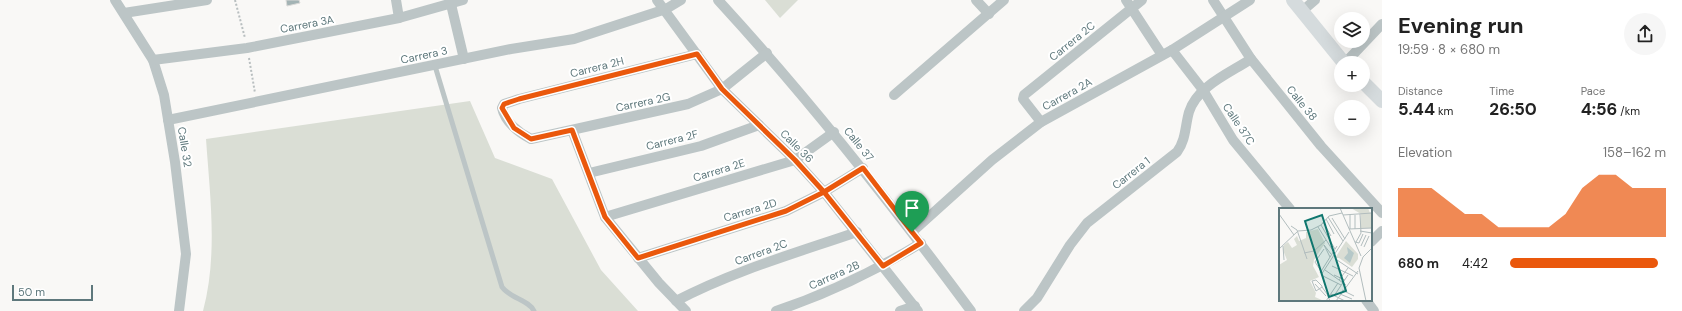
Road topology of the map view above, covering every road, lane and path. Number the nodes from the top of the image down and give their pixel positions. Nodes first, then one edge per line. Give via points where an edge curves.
1 (115, 0) edge
2 (207, 0) edge
3 (396, 0) edge
4 (463, 0) edge
5 (657, 0) edge
6 (681, 0) edge
7 (718, 0) edge
8 (976, 0) edge
9 (1004, 0) edge
10 (1142, 0) edge
11 (1213, 0) edge
12 (1250, 0) edge
13 (1293, 0) edge
14 (1315, 0) edge
15 (450, 2) edge
16 (1129, 3) edge
17 (666, 9) junction
18 (1301, 12) junction
19 (124, 13) junction
20 (988, 14) junction
21 (1224, 17) junction
22 (400, 18) junction
23 (1382, 24) edge
24 (1172, 50) junction
25 (767, 53) junction
26 (697, 54) junction
27 (1162, 56) junction
28 (1338, 56) edge
29 (1351, 56) edge
30 (464, 59) junction
31 (1251, 59) junction
32 (153, 60) junction
33 (435, 66) junction
34 (722, 89) junction
35 (1370, 89) edge
36 (1202, 90) junction
37 (894, 95) dead end
38 (1382, 101) edge
39 (168, 120) junction
40 (1041, 122) junction
41 (759, 125) junction
42 (514, 128) joint
43 (572, 130) junction
44 (834, 132) junction
45 (795, 160) junction
46 (863, 168) junction
47 (589, 173) junction
48 (824, 192) junction
49 (1289, 208) edge
50 (1382, 213) edge
51 (605, 217) junction
52 (857, 232) junction
53 (912, 232) junction
54 (1382, 232) edge
55 (1372, 241) edge
56 (921, 243) junction
57 (638, 258) junction
58 (883, 266) junction
59 (676, 301) junction
60 (1367, 301) edge
61 (917, 308) edge
62 (179, 311) edge
63 (534, 311) edge
64 (686, 311) edge
65 (776, 311) edge
66 (900, 311) edge
67 (970, 311) edge
68 (1024, 311) edge
69 (1374, 311) edge

1 - 19 street, Calle 32
2 - 19 street
3 - 22 street
4 - 15 street, Carrera 3A
5 - 17 street, Calle 36
6 - 17 street, Carrera 3
7 - 25 street, Calle 37
8 - 20 street
9 - 20 street
10 - 16 street, Carrera 2C
11 - 21 street, Calle 38
12 - 21 street, Carrera 2A
13 - 18 street
14 - 18 street
15 - 22 street, Carrera 3A
15 - 30 street
16 - 27 street
16 - 40 street, Carrera 2C via 1024,94 1023,99
17 - 26 street, Calle 36
17 - 30 street, Carrera 3 via 574,39
18 - 28 street
19 - 32 street, Calle 32
20 - 37 street
21 - 24 street, Carrera 2A
21 - 31 street, Calle 38
22 - 32 street, Carrera 3A via 247,48
23 - 29 street
24 - 27 street, Carrera 2A
24 - 36 street, Calle 37C
25 - 34 street, Carrera 2G
25 - 44 street, Calle 37
26 - 34 street, Calle 36
26 - 42 street, Carrera 2H via 504,104 503,112
27 - 40 street, Carrera 2A
30 - 33 street, Carrera 3
31 - 36 street, Carrera 1
31 - 50 street, Calle 38 via 1321,146
32 - 39 street, Calle 32 via 164,95
33 - 39 street, Carrera 3
33 - 63 lane via 502,287
34 - 41 street, Calle 36
34 - 43 street, Carrera 2G via 688,104
35 - 38 street
36 - 49 street, Calle 37C via 1233,140
36 - 68 street, Carrera 1 via 1189,111 1184,139 1177,152 1087,223 1037,298
39 - 62 street, Calle 32 via 186,254
40 - 53 street, Carrera 2A via 992,160
41 - 45 street, Calle 36
41 - 47 street, Carrera 2F via 701,146
42 - 43 street, Carrera 2G via 531,139
43 - 47 street
44 - 45 street, Carrera 2E
44 - 46 street, Calle 37
45 - 48 street, Calle 36
45 - 51 street, Carrera 2E
46 - 48 street, Carrera 2D
46 - 53 street, Calle 37
47 - 51 street
48 - 52 street, Calle 36
48 - 57 street, Carrera 2D via 786,211
51 - 57 street
52 - 58 street, Calle 36
52 - 59 street, Carrera 2C via 730,276
53 - 56 street, Calle 37
54 - 55 street
56 - 58 street, Carrera 2B
56 - 67 street, Calle 37
57 - 59 street
58 - 61 street, Calle 36
58 - 65 street, Carrera 2B
59 - 64 street
60 - 69 street
61 - 66 street

